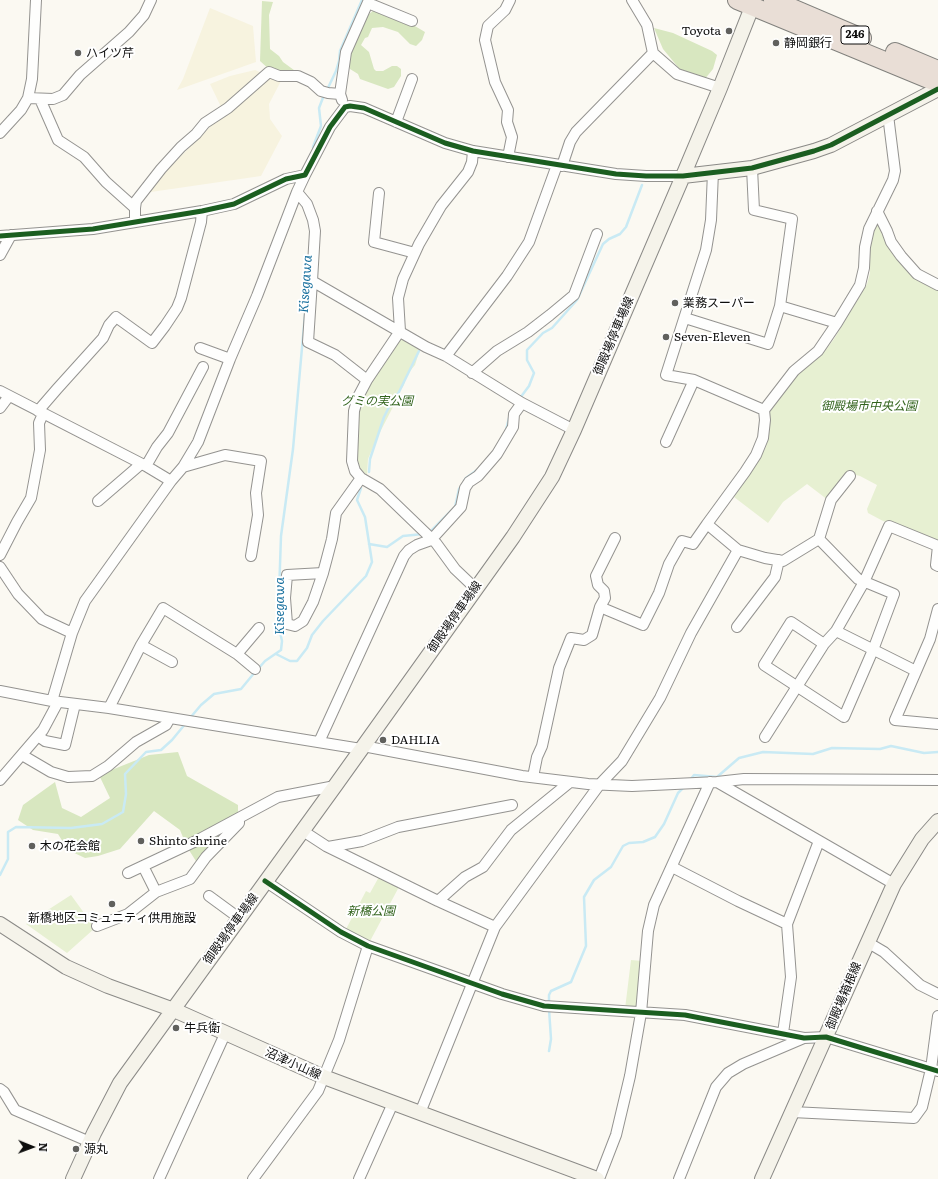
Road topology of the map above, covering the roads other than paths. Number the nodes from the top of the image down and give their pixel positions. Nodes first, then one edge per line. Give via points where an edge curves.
1 (36, 0) edge
2 (151, 0) edge
3 (510, 0) edge
4 (632, 0) edge
5 (773, 0) edge
6 (369, 2) edge
7 (745, 3) edge
8 (412, 21) dead end
9 (653, 54) junction
10 (938, 70) edge
11 (412, 79) dead end
12 (938, 83) edge
13 (720, 88) junction
14 (938, 89) edge
15 (338, 94) junction
16 (28, 98) junction
17 (40, 99) junction
18 (345, 107) junction
19 (888, 115) junction
20 (396, 122) junction
21 (0, 133) edge
22 (473, 151) junction
23 (508, 157) junction
24 (560, 165) junction
25 (752, 168) junction
26 (713, 172) junction
27 (305, 175) junction
28 (683, 176) junction
29 (297, 192) junction
30 (379, 193) dead end
31 (135, 208) junction
32 (202, 211) junction
33 (877, 211) junction
34 (135, 222) junction
35 (597, 234) dead end
36 (11, 235) junction
37 (0, 236) edge
38 (415, 252) junction
39 (0, 254) edge
40 (312, 281) junction
41 (938, 285) edge
42 (780, 306) junction
43 (685, 318) junction
44 (837, 324) junction
45 (400, 331) junction
46 (200, 348) dead end
47 (446, 356) junction
48 (230, 359) junction
49 (203, 367) dead end
50 (472, 373) junction
51 (367, 380) junction
52 (694, 380) junction
53 (4, 394) edge
54 (519, 401) junction
55 (0, 408) edge
56 (764, 410) junction
57 (41, 412) junction
58 (574, 430) junction
59 (666, 442) dead end
60 (143, 465) junction
61 (183, 467) junction
62 (850, 476) dead end
63 (361, 478) junction
64 (171, 481) junction
65 (98, 501) dead end
66 (707, 524) junction
67 (426, 535) junction
68 (615, 538) dead end
69 (818, 540) junction
70 (738, 550) junction
71 (0, 555) edge
72 (251, 556) dead end
73 (779, 560) junction
74 (938, 566) edge
75 (0, 567) edge
76 (323, 573) junction
77 (864, 582) junction
78 (476, 588) junction
79 (600, 606) junction
80 (938, 609) edge
81 (737, 627) dead end
82 (259, 628) dead end
83 (836, 631) junction
84 (72, 633) junction
85 (824, 644) junction
86 (141, 645) junction
87 (873, 650) junction
88 (236, 654) junction
89 (172, 662) dead end
90 (255, 669) dead end
91 (916, 671) junction
92 (797, 688) junction
93 (0, 691) edge
94 (55, 701) junction
95 (75, 704) junction
96 (109, 708) junction
97 (170, 718) junction
98 (938, 724) edge
99 (38, 736) junction
100 (765, 737) dead end
101 (319, 742) junction
102 (362, 748) junction
103 (22, 755) junction
104 (533, 777) junction
105 (0, 780) edge
106 (938, 780) edge
107 (570, 782) junction
108 (714, 782) junction
109 (600, 784) junction
110 (335, 786) junction
111 (512, 804) dead end
112 (239, 818) junction
113 (938, 820) edge
114 (302, 831) junction
115 (819, 841) junction
116 (328, 847) junction
117 (143, 866) junction
118 (672, 867) junction
119 (128, 873) dead end
120 (265, 881) junction
121 (894, 884) junction
122 (156, 892) junction
123 (209, 896) dead end
124 (438, 901) junction
125 (240, 918) junction
126 (787, 924) junction
127 (97, 926) dead end
128 (495, 927) junction
129 (1, 928) edge
130 (867, 942) junction
131 (368, 946) junction
132 (473, 984) junction
133 (938, 994) edge
134 (174, 1010) junction
135 (641, 1013) junction
136 (938, 1016) edge
137 (783, 1033) junction
138 (225, 1034) junction
139 (826, 1037) junction
140 (804, 1038) junction
141 (935, 1070) edge
142 (324, 1077) junction
143 (0, 1089) edge
144 (393, 1103) junction
145 (792, 1112) junction
146 (420, 1113) junction
147 (90, 1142) junction
148 (73, 1179) edge
149 (159, 1179) edge
150 (253, 1179) edge
151 (359, 1179) edge
152 (598, 1179) edge
153 (679, 1179) edge
154 (762, 1179) edge

1 - 16 street via 32,79
2 - 17 street via 144,15 129,32 80,75 62,95
3 - 23 street via 506,10 488,26 485,40 494,82 508,110 507,122 512,137
4 - 9 street via 647,25
5 - 10 highway, 246
6 - 8 street
6 - 15 street via 346,52
7 - 12 highway, 246
7 - 13 main road, 御殿場停車場線
9 - 13 street via 677,74
9 - 24 street via 576,132
11 - 20 street
13 - 28 main road, 御殿場停車場線
14 - 19 main road
15 - 18 street
15 - 31 street via 321,91 311,82 298,76 279,76 269,72 228,108 205,123 181,147 136,201
16 - 17 street
16 - 21 street via 22,110
17 - 31 street via 58,140 84,157 106,182
18 - 20 street via 364,108
18 - 27 street via 330,127
19 - 25 main road via 831,145
19 - 33 street via 895,171
20 - 22 street via 445,143
22 - 23 street
22 - 38 street via 468,172 441,206
23 - 24 street
24 - 28 street via 616,174
24 - 47 street via 529,242 507,276
25 - 26 main road
25 - 42 street via 754,210 792,219
26 - 28 main road
26 - 43 street via 711,220 706,250
27 - 29 street
27 - 32 street via 286,179 234,204
28 - 58 main road, 御殿場停車場線
29 - 40 street via 307,204 314,220
29 - 48 street
30 - 38 street via 374,242
31 - 34 street
32 - 34 street
32 - 57 street via 181,298 166,326 152,343 116,317 103,338 57,388
33 - 41 street via 891,242 901,256 917,274
33 - 44 street via 864,247 864,268 860,285
34 - 36 street via 93,229
35 - 50 street via 574,295 528,332 497,351
36 - 37 street
36 - 39 street
38 - 45 street via 398,298
40 - 45 street
40 - 51 street via 308,342 335,355
42 - 43 street via 768,344
42 - 44 street
43 - 52 street via 666,375
44 - 56 street via 818,351 794,371
45 - 47 street
45 - 51 street
46 - 48 street
47 - 50 street
48 - 61 street via 198,442
49 - 60 street via 168,433
50 - 54 street
51 - 63 street via 354,411 352,461 355,471
52 - 56 street
52 - 59 street
53 - 55 street
53 - 57 street
54 - 58 street
54 - 67 street via 513,426 496,454 470,482 463,494 461,507
56 - 66 street via 763,438 756,455
57 - 60 street
57 - 71 street via 40,450 31,498
58 - 78 main road, 御殿場停車場線 via 548,483
60 - 64 street
60 - 65 street
61 - 64 street
61 - 72 street via 225,455 261,461 256,493 258,515
62 - 69 street via 831,500
63 - 67 street via 380,489
63 - 76 street via 336,513
64 - 84 street via 86,601
66 - 70 street
66 - 79 street via 693,544 682,541 643,626
67 - 78 street via 436,543 455,570
67 - 101 street via 404,556
68 - 79 street via 596,576 605,598
69 - 73 street via 783,561
69 - 77 street
70 - 73 street
70 - 109 street via 691,633 656,704 622,761
73 - 81 street via 775,577
74 - 77 street via 938,546 889,526
75 - 84 street via 18,594 42,619
76 - 76 street via 314,602 303,621 295,626 287,624 287,575
77 - 83 street
77 - 87 street via 894,594
78 - 102 main road, 御殿場停車場線
79 - 104 street via 592,635 584,640 571,638 559,668
80 - 91 street via 930,639
82 - 88 street
83 - 85 street
83 - 87 street
84 - 94 street
85 - 92 street
85 - 92 street via 790,622 764,665
86 - 88 street via 163,608
86 - 89 street
86 - 96 street
87 - 91 street
87 - 92 street via 844,717
88 - 90 street
91 - 98 street via 895,720
92 - 100 street
93 - 94 street
94 - 95 street
94 - 99 street
95 - 96 street
95 - 99 street via 65,745 45,741
96 - 97 street
97 - 101 street
97 - 103 street via 166,725 136,742 92,776 68,777 51,772
99 - 103 street
101 - 102 street
102 - 104 street
102 - 110 main road, 御殿場停車場線
103 - 105 street
104 - 107 street
106 - 108 street via 744,779
107 - 109 street
107 - 124 street via 511,830 483,867 465,877
108 - 109 street via 632,786
108 - 115 street
108 - 118 street
109 - 128 street
110 - 112 street via 278,797
110 - 114 main road, 御殿場停車場線
111 - 116 street via 398,827 362,841
112 - 117 street
112 - 122 street via 239,823 206,857 190,879
113 - 121 main road, 御殿場箱根線 via 922,839
114 - 116 street
114 - 120 main road, 御殿場停車場線
115 - 121 street
115 - 126 street
116 - 124 street
117 - 119 street
117 - 122 street
118 - 126 street
118 - 135 street via 654,905 648,931
120 - 125 main road, 御殿場停車場線
120 - 131 street via 341,932
121 - 130 main road, 御殿場箱根線
122 - 127 street via 128,914
123 - 125 street
124 - 128 street
125 - 134 main road, 御殿場停車場線
126 - 137 street via 791,977
128 - 132 street
129 - 134 main road, 沼津小山線 via 66,967 108,986
130 - 133 street via 884,952 920,985
130 - 139 main road, 御殿場箱根線
131 - 132 street
131 - 142 street via 339,1040
132 - 135 street via 544,1006
132 - 146 street
134 - 138 main road, 沼津小山線
134 - 147 main road, 御殿場停車場線 via 120,1083
135 - 137 street via 685,1015
135 - 152 street via 616,1135
136 - 141 street
137 - 140 street
138 - 142 main road, 沼津小山線
138 - 149 street
139 - 140 street
139 - 141 street
139 - 145 main road, 御殿場箱根線
140 - 153 street via 728,1073 716,1087
141 - 145 street via 922,1107 914,1118
142 - 144 main road, 沼津小山線
142 - 150 street via 318,1091
143 - 147 street via 15,1110
144 - 146 main road, 沼津小山線
144 - 151 street
145 - 154 main road, 御殿場箱根線
146 - 152 main road, 沼津小山線
147 - 148 main road, 御殿場停車場線

